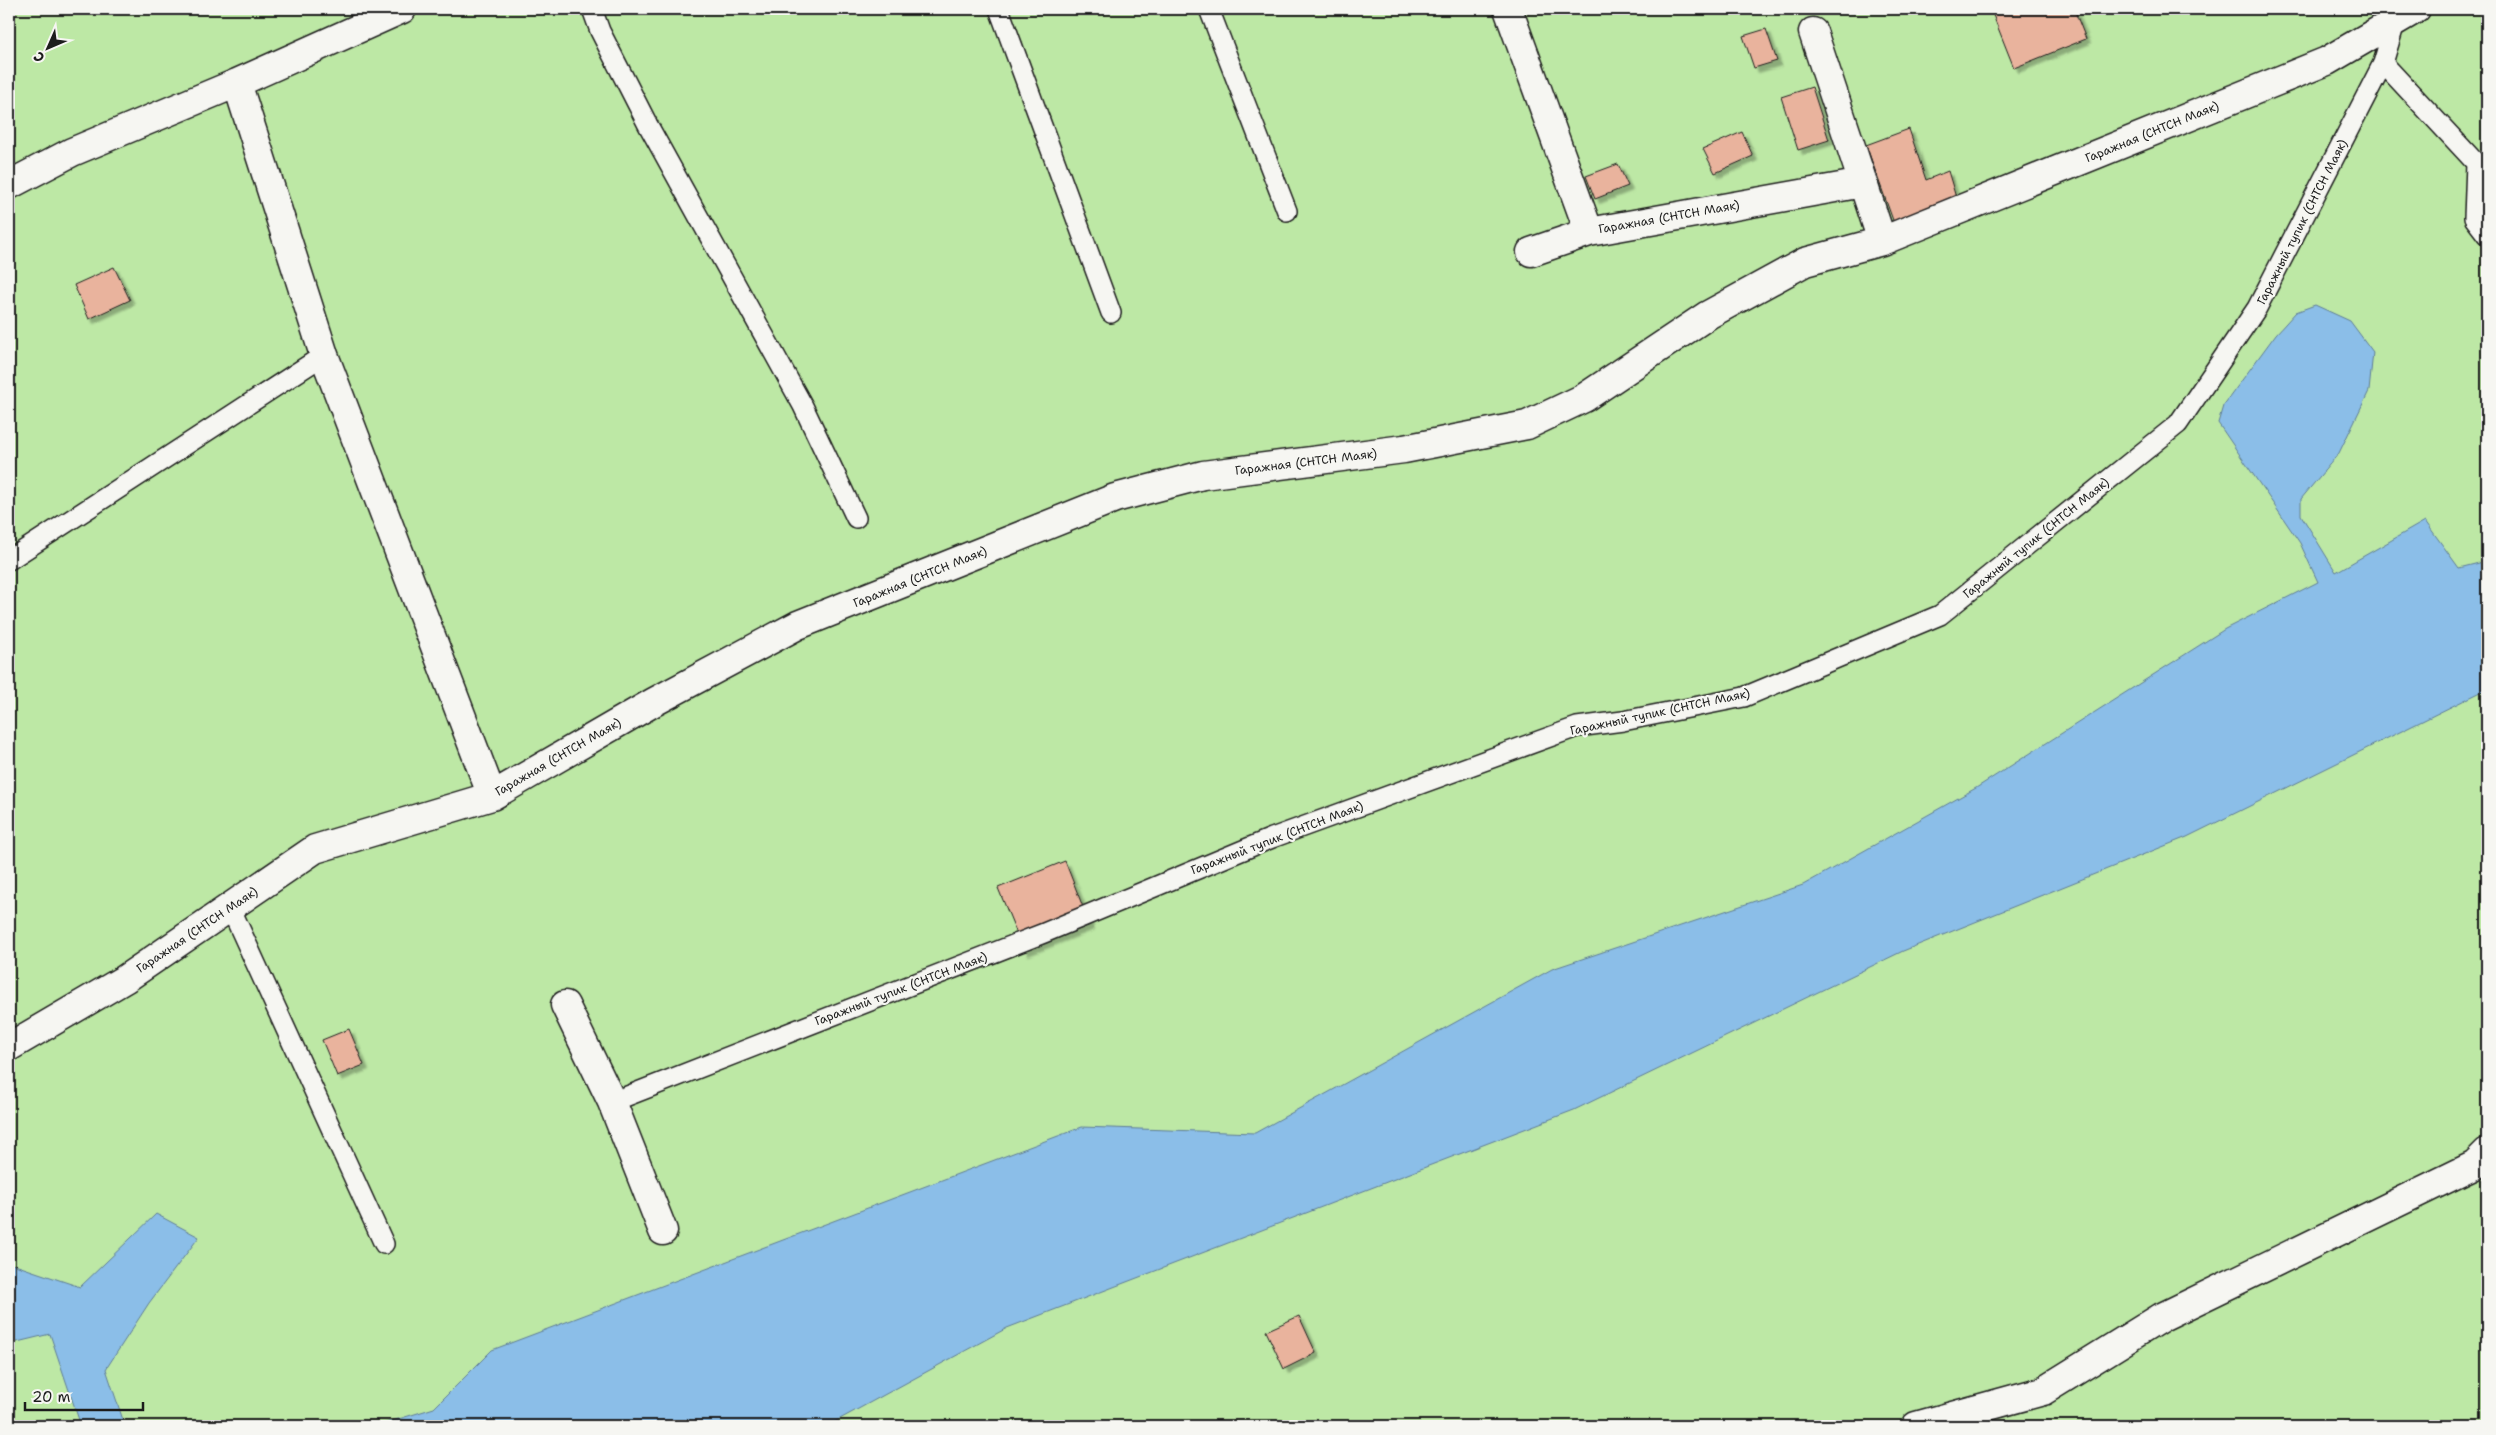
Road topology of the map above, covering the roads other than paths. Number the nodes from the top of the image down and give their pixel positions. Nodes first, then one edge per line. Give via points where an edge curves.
1 (402, 9) edge
2 (592, 9) edge
3 (998, 9) edge
4 (1209, 9) edge
5 (1508, 9) edge
6 (2406, 16) edge
7 (1813, 32) dead end
8 (2383, 64) junction
9 (237, 83) junction
10 (1863, 183) junction
11 (9, 185) edge
12 (1287, 211) dead end
13 (1589, 232) junction
14 (2487, 235) edge
15 (1882, 241) junction
16 (1531, 252) dead end
17 (1111, 313) dead end
18 (324, 355) junction
19 (856, 518) dead end
20 (9, 560) edge
21 (492, 796) junction
22 (230, 907) junction
23 (565, 1005) dead end
24 (9, 1047) edge
25 (612, 1102) junction
26 (2487, 1153) edge
27 (663, 1231) dead end
28 (384, 1244) dead end
29 (1916, 1426) edge

1 - 9 street
2 - 19 lane via 648,125 803,406
3 - 17 lane
4 - 12 lane
5 - 13 street, Гаражная (СНТСН Маяк)
6 - 8 lane, Гаражный тупик (СНТСН Маяк)
6 - 15 street, Гаражная (СНТСН Маяк) via 2327,61
7 - 10 street
8 - 14 lane via 2476,163 2474,218
8 - 25 lane, Гаражный тупик (СНТСН Маяк) via 2257,308 2178,424 1940,615 1744,697 1577,727 1272,838 1044,933
9 - 11 street via 72,152
9 - 18 street
10 - 13 street, Гаражная (СНТСН Маяк)
10 - 15 street
13 - 16 street
15 - 21 street, Гаражная (СНТСН Маяк) via 1805,262 1708,315 1584,398 1527,425 1404,449 1203,475 1097,505 798,625 654,702
18 - 20 lane
18 - 21 street
21 - 22 street, Гаражная (СНТСН Маяк) via 315,849
22 - 24 street, Гаражная (СНТСН Маяк) via 125,979
22 - 28 lane
23 - 25 street
25 - 27 street
26 - 29 street via 2475,1164 2162,1317 2043,1391

